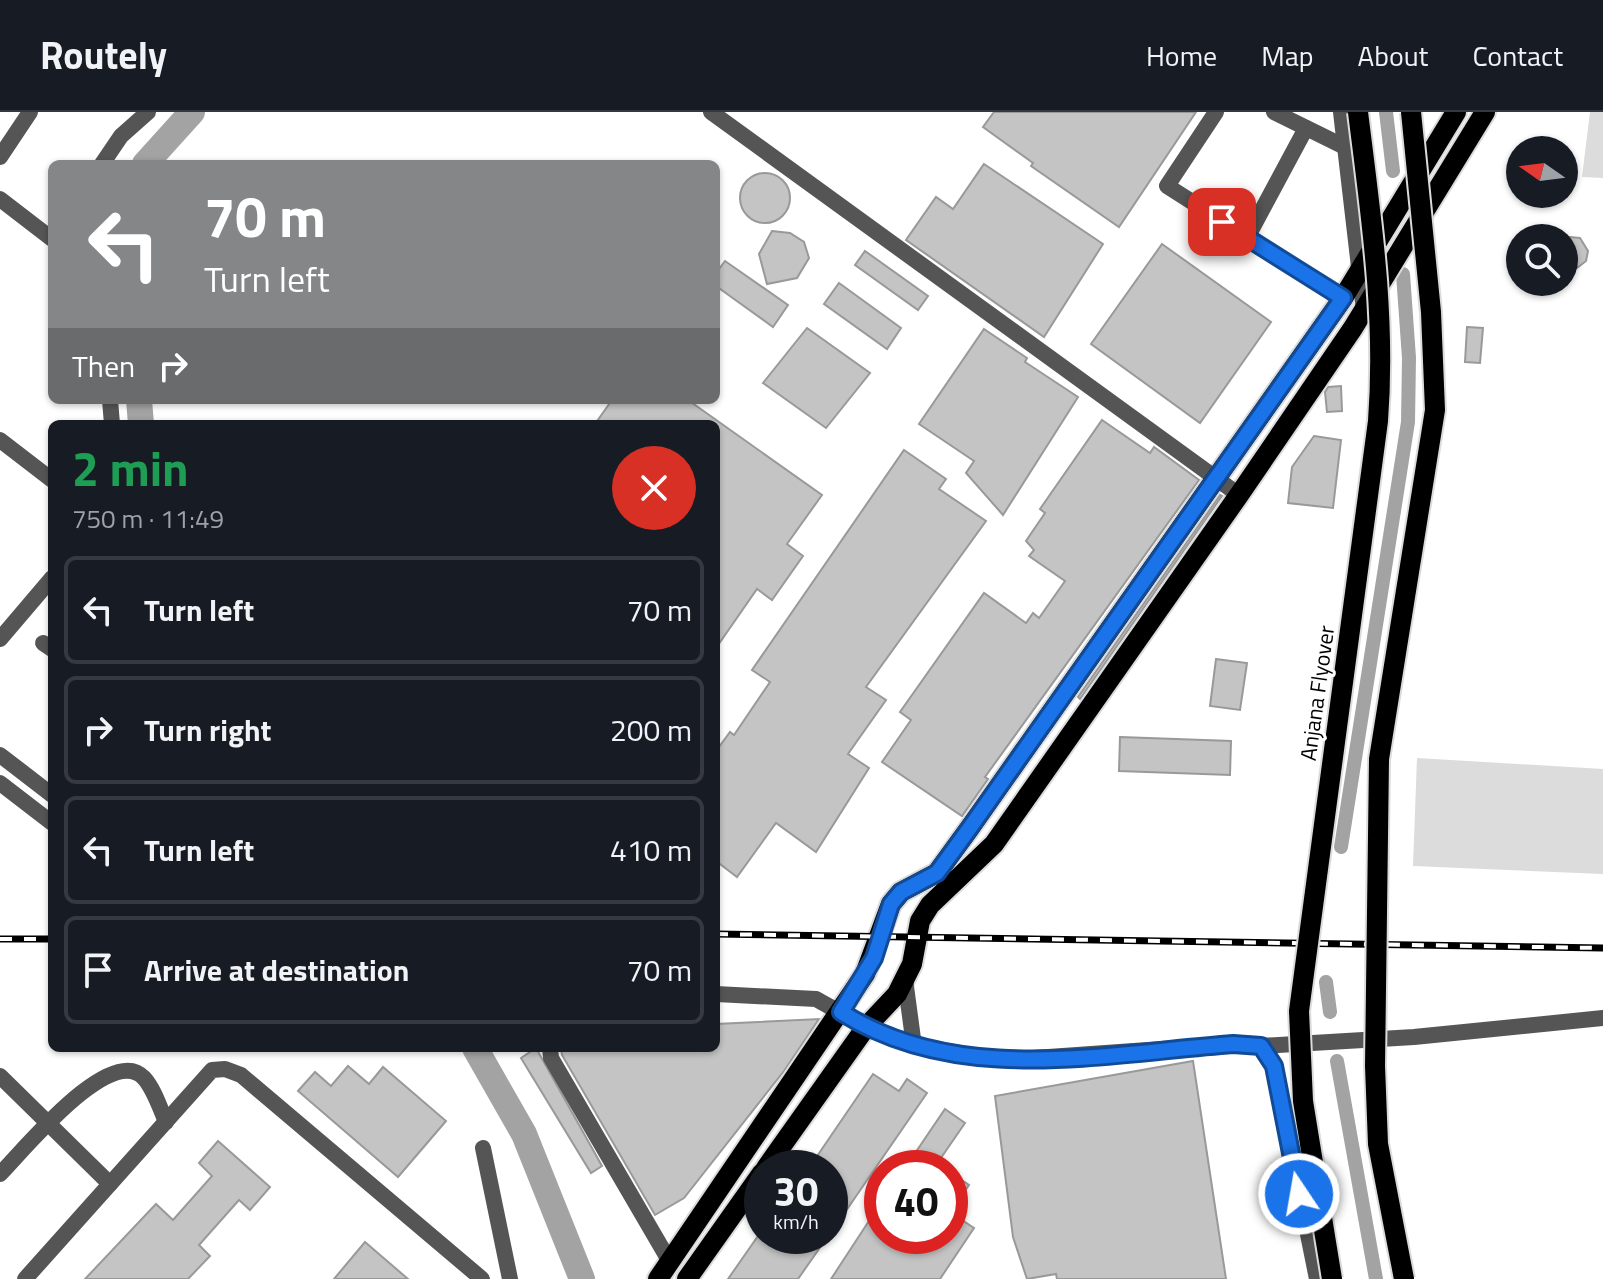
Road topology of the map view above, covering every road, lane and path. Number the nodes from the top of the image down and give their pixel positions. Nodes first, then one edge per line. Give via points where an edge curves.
1 (30, 112) edge
2 (147, 112) edge
3 (1216, 112) edge
4 (1274, 112) edge
5 (1341, 112) edge
6 (1358, 112) edge
7 (1411, 112) edge
8 (1485, 112) edge
9 (715, 113) edge
10 (1451, 114) edge
11 (1291, 116) edge
12 (1306, 128) junction
13 (1472, 132) junction
14 (1345, 147) junction
15 (0, 157) edge
16 (105, 160) edge
17 (0, 199) edge
18 (48, 236) edge
19 (1247, 238) junction
20 (1359, 272) junction
21 (1343, 298) junction
22 (1364, 310) junction
23 (0, 440) edge
24 (48, 477) edge
25 (1218, 480) junction
26 (1239, 495) junction
27 (48, 583) edge
28 (0, 639) edge
29 (0, 755) edge
30 (0, 783) edge
31 (48, 792) edge
32 (48, 820) edge
33 (905, 979) junction
34 (720, 994) edge
35 (841, 1012) junction
36 (1603, 1018) edge
37 (866, 1027) junction
38 (914, 1046) junction
39 (1261, 1046) junction
40 (550, 1052) edge
41 (0, 1076) edge
42 (166, 1122) junction
43 (50, 1124) junction
44 (483, 1148) dead end
45 (779, 1150) edge
46 (0, 1174) edge
47 (110, 1184) junction
48 (744, 1198) edge
49 (664, 1270) edge
50 (25, 1279) edge
51 (482, 1279) edge
52 (510, 1279) edge
53 (687, 1279) edge
54 (1317, 1279) edge
55 (1332, 1279) edge
56 (1404, 1279) edge

1 - 15 street
2 - 16 street
3 - 19 street via 1167,186
4 - 11 street
5 - 14 street
6 - 55 main road, Anjana Flyover, bridge via 1382,306 1383,360 1299,1011 1303,1101
7 - 56 main road, bridge via 1435,410 1379,759 1375,931 1378,1144
8 - 13 main road
9 - 25 street
10 - 13 street
10 - 20 main road
11 - 12 street
12 - 14 street
12 - 19 street
13 - 22 main road
14 - 20 street
17 - 18 street
19 - 21 street
20 - 21 main road
20 - 22 street
21 - 25 main road
22 - 26 main road
23 - 24 street
25 - 26 street
25 - 35 main road via 937,873 901,892 891,904 874,958
26 - 33 main road via 994,844 930,905 920,921
27 - 28 street
29 - 31 street
30 - 32 street
33 - 37 main road
33 - 38 street
34 - 35 street via 816,999
35 - 37 street
35 - 49 main road
36 - 39 street
37 - 38 street
37 - 45 main road
38 - 39 street via 1005,1060
39 - 54 street via 1274,1066
40 - 49 street
41 - 43 street
42 - 43 street via 143,1076 118,1069 78,1095
42 - 47 street
42 - 51 street via 212,1070 241,1075
43 - 46 street
43 - 47 street
44 - 52 street
47 - 50 street
48 - 53 main road

